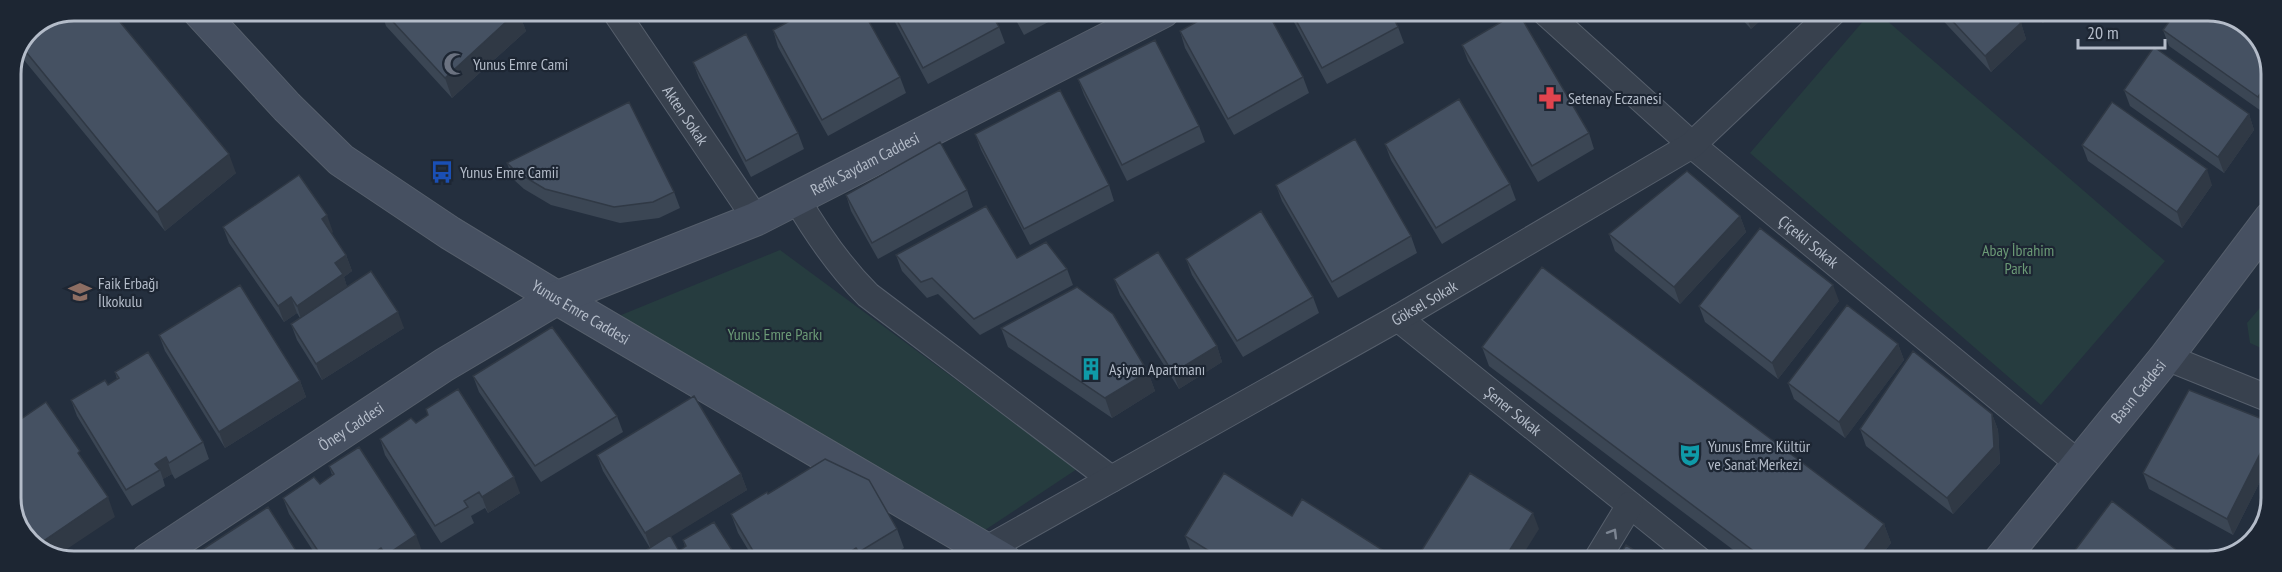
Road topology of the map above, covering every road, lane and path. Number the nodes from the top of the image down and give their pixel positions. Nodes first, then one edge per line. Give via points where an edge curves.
1 (208, 21) edge
2 (622, 21) edge
3 (1143, 21) edge
4 (1555, 21) edge
5 (1823, 21) edge
6 (1692, 145) junction
7 (796, 198) junction
8 (756, 219) junction
9 (2261, 231) edge
10 (557, 298) junction
11 (1398, 318) junction
12 (2166, 357) junction
13 (2261, 395) edge
14 (2079, 464) junction
15 (1111, 479) junction
16 (1630, 505) junction
17 (162, 551) edge
18 (976, 551) edge
19 (996, 551) edge
20 (1602, 551) edge
21 (1688, 551) edge
22 (2008, 551) edge

1 - 10 street, Yunus Emre Caddesi via 287,108 341,160
2 - 8 street, Akten Sokak
3 - 7 street, Refik Saydam Caddesi
4 - 6 street, Çiçekli Sokak
5 - 6 street, Göksel Sokak
6 - 11 street, Göksel Sokak
6 - 14 street, Çiçekli Sokak
7 - 8 street, Refik Saydam Caddesi
7 - 15 street via 834,258 868,295
8 - 10 street, Refik Saydam Caddesi
9 - 12 street, Basın Caddesi
10 - 17 street, Öney Caddesi via 444,365
10 - 18 street, Yunus Emre Caddesi
11 - 15 street, Göksel Sokak
11 - 16 street, Şener Sokak
12 - 13 street
12 - 14 street, Basın Caddesi
14 - 22 street, Basın Caddesi
15 - 19 street, Göksel Sokak
20 -> 16 street
16 - 21 street, Şener Sokak

